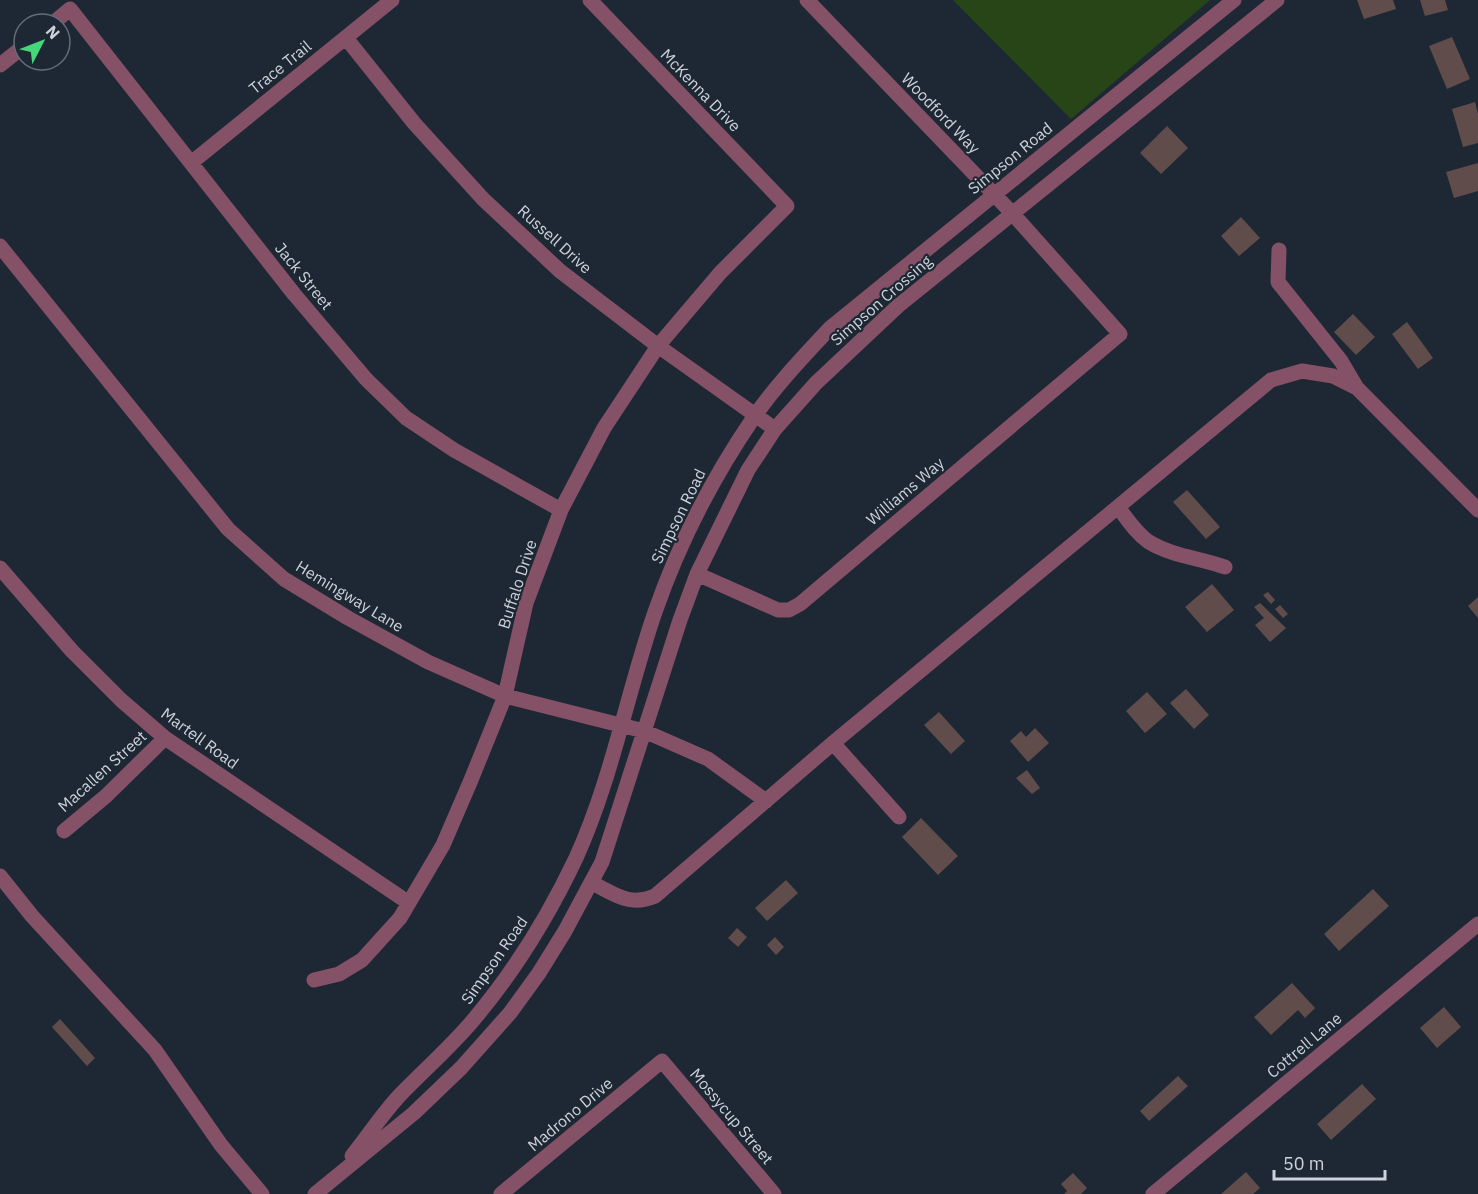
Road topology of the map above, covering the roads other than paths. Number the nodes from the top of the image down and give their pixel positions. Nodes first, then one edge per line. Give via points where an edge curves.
1 (392, 0) edge
2 (590, 0) edge
3 (807, 0) edge
4 (1234, 0) edge
5 (1277, 0) edge
6 (66, 12) edge
7 (346, 38) junction
8 (12, 56) edge
9 (0, 65) edge
10 (190, 163) junction
11 (994, 194) junction
12 (787, 206) joint
13 (1012, 213) junction
14 (0, 246) edge
15 (1279, 250) dead end
16 (1120, 334) joint
17 (658, 346) junction
18 (1358, 388) junction
19 (755, 415) junction
20 (775, 429) junction
21 (1118, 507) junction
22 (561, 510) junction
23 (1478, 510) edge
24 (1225, 567) dead end
25 (697, 574) junction
26 (2, 576) edge
27 (505, 696) junction
28 (620, 725) junction
29 (644, 731) junction
30 (165, 738) junction
31 (833, 743) junction
32 (766, 801) junction
33 (899, 817) dead end
34 (64, 831) dead end
35 (0, 876) edge
36 (592, 883) junction
37 (409, 903) junction
38 (1478, 924) edge
39 (314, 980) dead end
40 (662, 1061) joint
41 (333, 1179) junction
42 (262, 1194) edge
43 (315, 1194) edge
44 (501, 1194) edge
45 (774, 1194) edge
46 (1153, 1194) edge

1 - 7 street, Trace Trail
2 - 12 street, McKenna Drive
3 - 11 street, Woodford Way
4 - 11 street, Simpson Road
5 - 13 street, Simpson Crossing
6 - 10 street, Jack Street via 70,9
7 - 10 street, Trace Trail
7 - 17 street, Russell Drive via 414,123 483,199 560,271
8 - 9 street
10 - 22 street, Jack Street via 366,380 406,418 454,450
11 - 13 street, Woodford Way
11 - 19 street, Simpson Road via 830,328
12 - 17 street, Buffalo Drive via 720,273
13 - 16 street, Woodford Way
13 - 20 street, Simpson Crossing via 898,306 816,383
14 - 27 street, Hemingway Lane via 228,529 276,572 418,657
15 - 18 street via 1278,282
16 - 25 street, Williams Way via 800,604 778,610
17 - 19 street, Russell Drive
17 - 22 street, Buffalo Drive via 604,428
18 - 21 street via 1333,376 1302,371 1271,380
18 - 23 street
19 - 20 street, Russell Drive
19 - 28 street, Simpson Road via 675,558
20 - 25 street, Simpson Crossing via 748,470
21 - 24 street via 1148,541 1165,550
21 - 31 street
22 - 27 street, Buffalo Drive via 526,603
25 - 29 street, Simpson Crossing
26 - 30 street, Martell Road via 121,700
27 - 28 street, Hemingway Lane
27 - 37 street, Buffalo Drive via 442,845
28 - 29 street, Hemingway Lane
28 - 41 street, Simpson Road via 600,794 576,856 518,963 446,1051 399,1096
29 - 32 street, Hemingway Lane via 708,759
29 - 36 street, Simpson Road
30 - 34 street, Macallen Street
30 - 37 street, Martell Road
31 - 32 street
31 - 33 street
32 - 36 street via 655,896 629,901
35 - 42 street via 155,1050 221,1145
36 - 41 street, Simpson Road via 539,973 510,1013 414,1113
37 - 39 street, Buffalo Drive via 362,960 339,974
38 - 46 street, Cottrell Lane
40 - 44 street, Madrono Drive
40 - 45 street, Mossycup Street
41 - 43 street, Simpson Road

